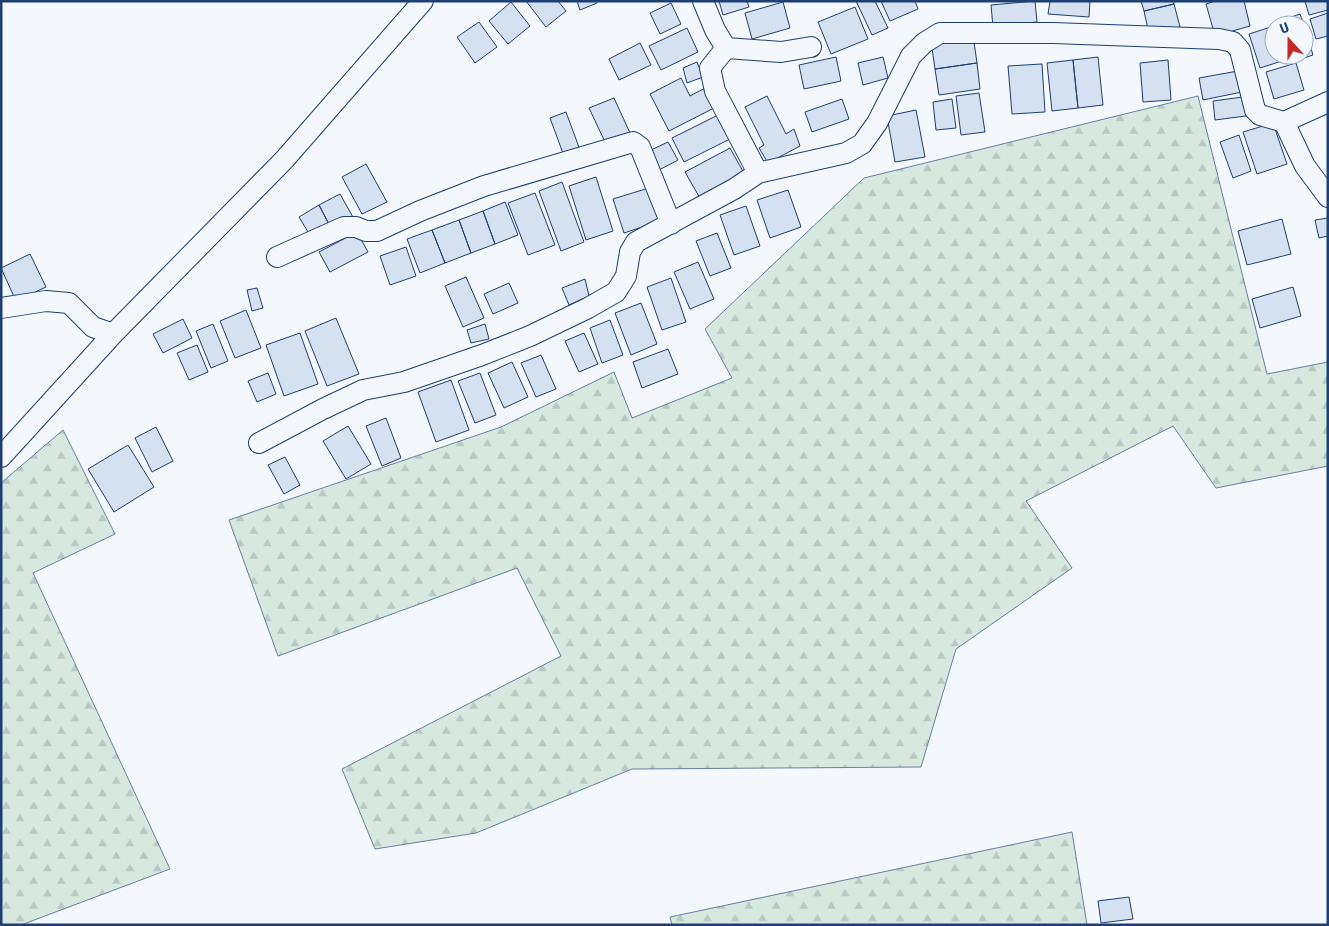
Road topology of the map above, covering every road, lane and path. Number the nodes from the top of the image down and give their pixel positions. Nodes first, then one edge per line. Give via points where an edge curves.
1 (423, 1) edge
2 (703, 1) edge
3 (811, 47) dead end
4 (726, 48) junction
5 (1328, 102) edge
6 (1284, 122) junction
7 (758, 173) junction
8 (1328, 198) edge
9 (671, 224) junction
10 (277, 257) dead end
11 (1, 308) edge
12 (113, 334) junction
13 (259, 443) dead end
14 (1, 457) edge

1 - 12 street via 284,160
2 - 4 street
3 - 4 street via 781,52
4 - 7 street via 710,68 715,91
5 - 6 street
6 - 7 street via 1254,110 1240,50 1233,42 1053,33 940,33 912,56 877,123 862,144 846,153
6 - 8 street via 1305,166
7 - 9 street
9 - 10 street via 640,147 634,142 484,186 377,231 344,228
9 - 13 street via 636,242 630,252 626,276 616,292 588,308 482,355 404,382 363,390
11 - 12 street via 46,301 69,303 93,327
12 - 14 street

